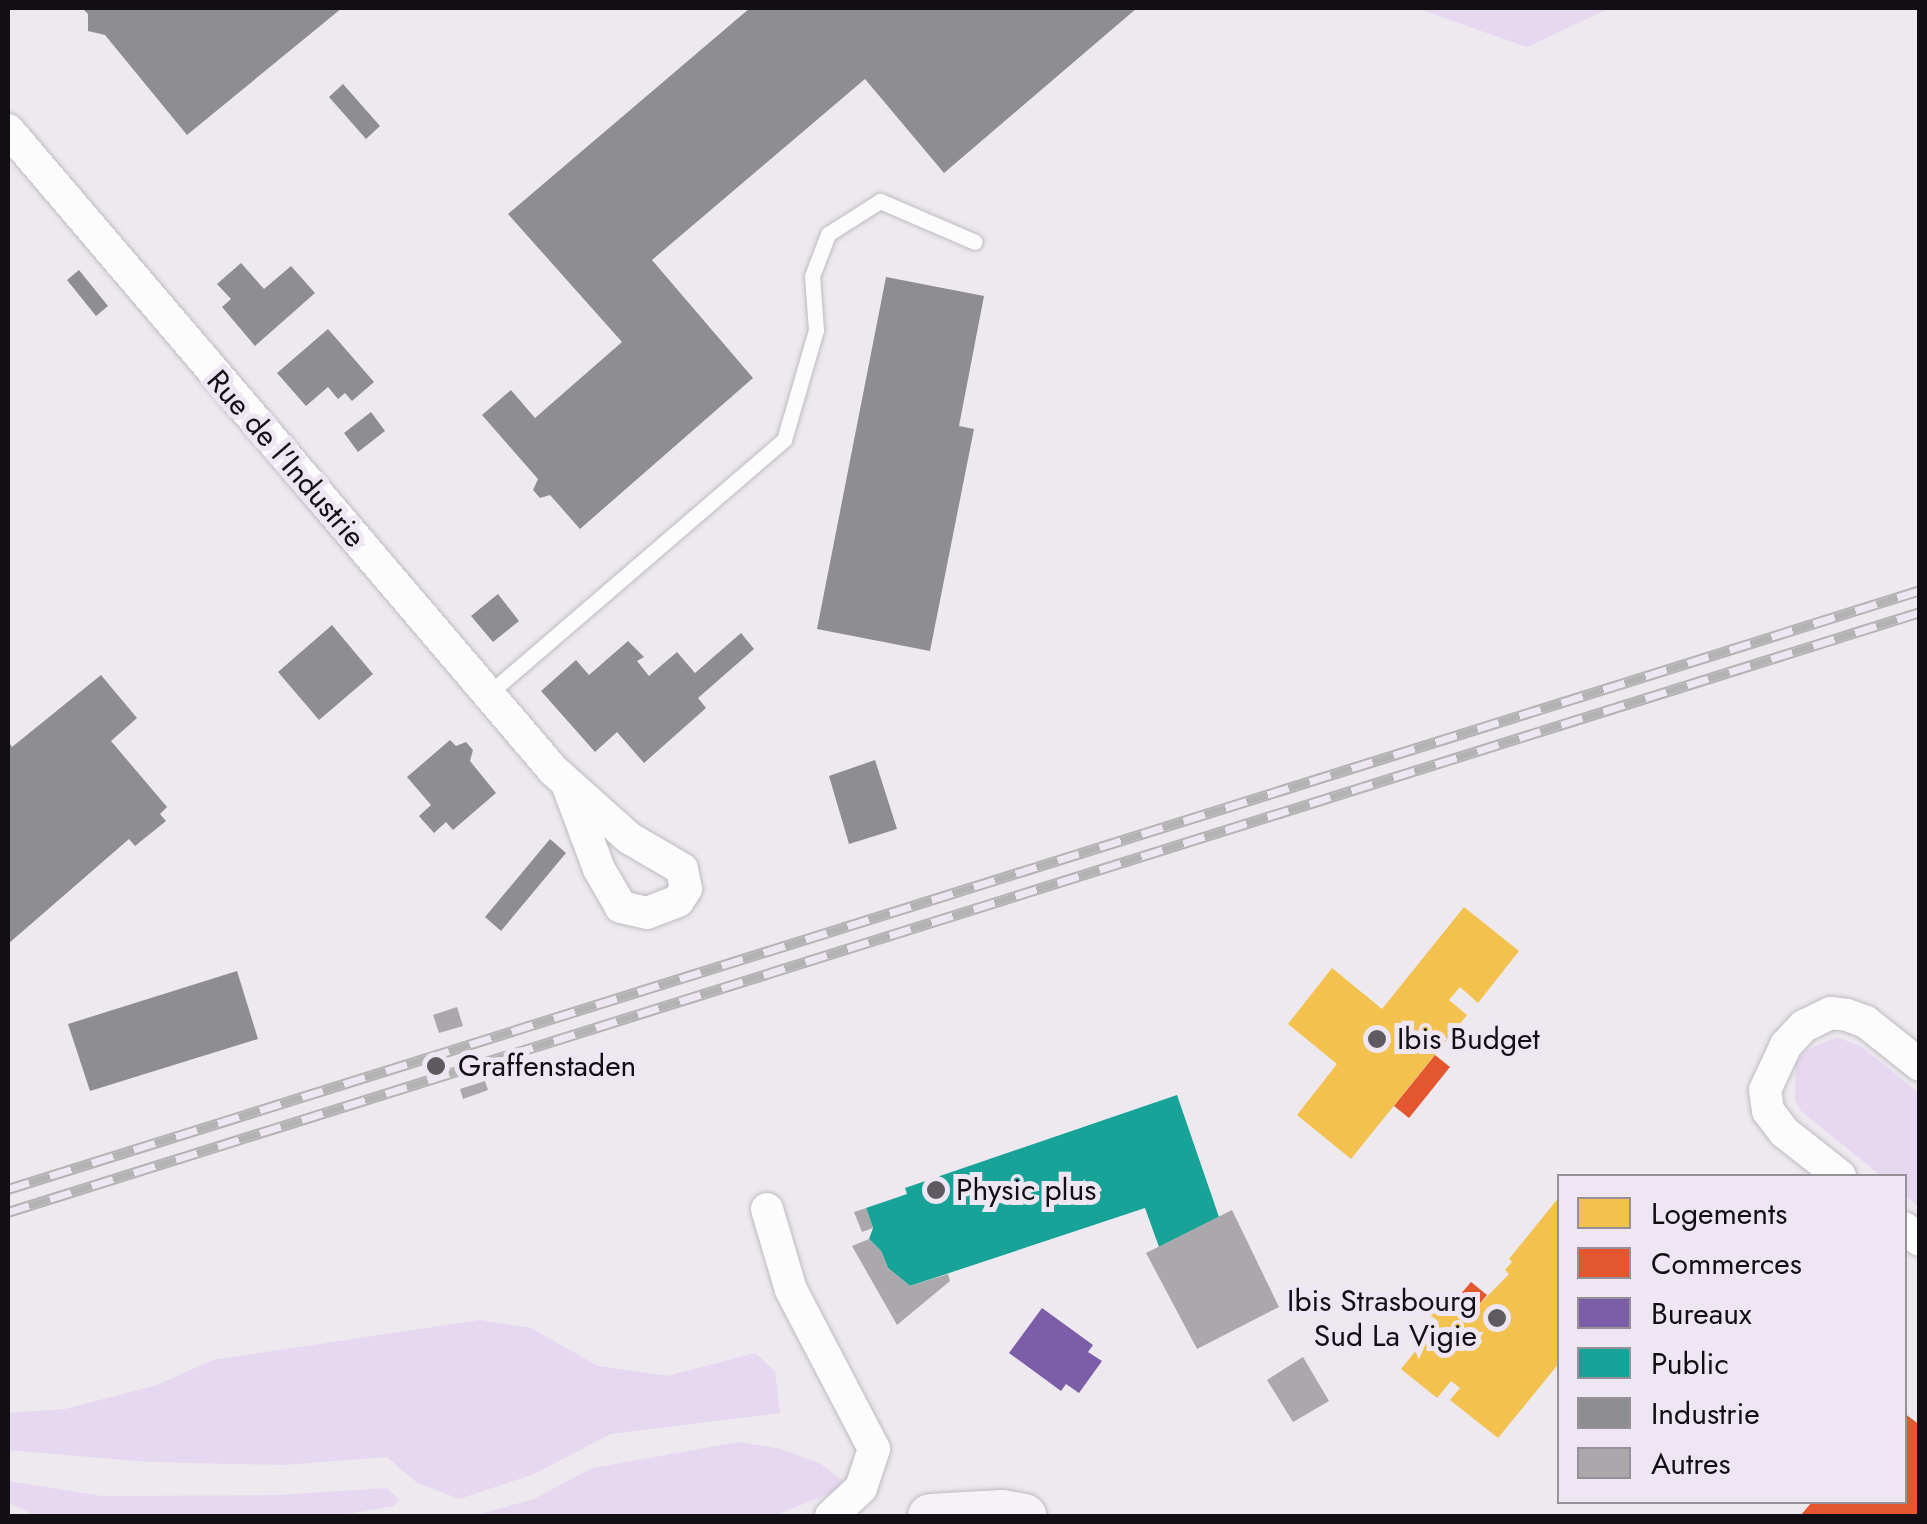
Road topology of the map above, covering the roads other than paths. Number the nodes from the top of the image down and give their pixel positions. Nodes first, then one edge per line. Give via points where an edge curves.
1 (8, 130) edge
2 (976, 242) dead end
3 (486, 696) junction
4 (568, 786) dead end
5 (1920, 1066) edge
6 (1837, 1174) edge
7 (767, 1209) dead end
8 (831, 1516) edge
9 (930, 1516) edge
10 (1024, 1516) edge

1 - 3 street, Rue de l'Industrie
2 - 3 lane via 880,200 828,234 812,276 816,330 784,440
3 - 4 street, Rue de l'Industrie
5 - 6 street via 1866,1022 1847,1015 1831,1013 1804,1026 1786,1045 1765,1090 1768,1112
7 - 8 street via 790,1290 874,1449 861,1488
9 - 10 main road

